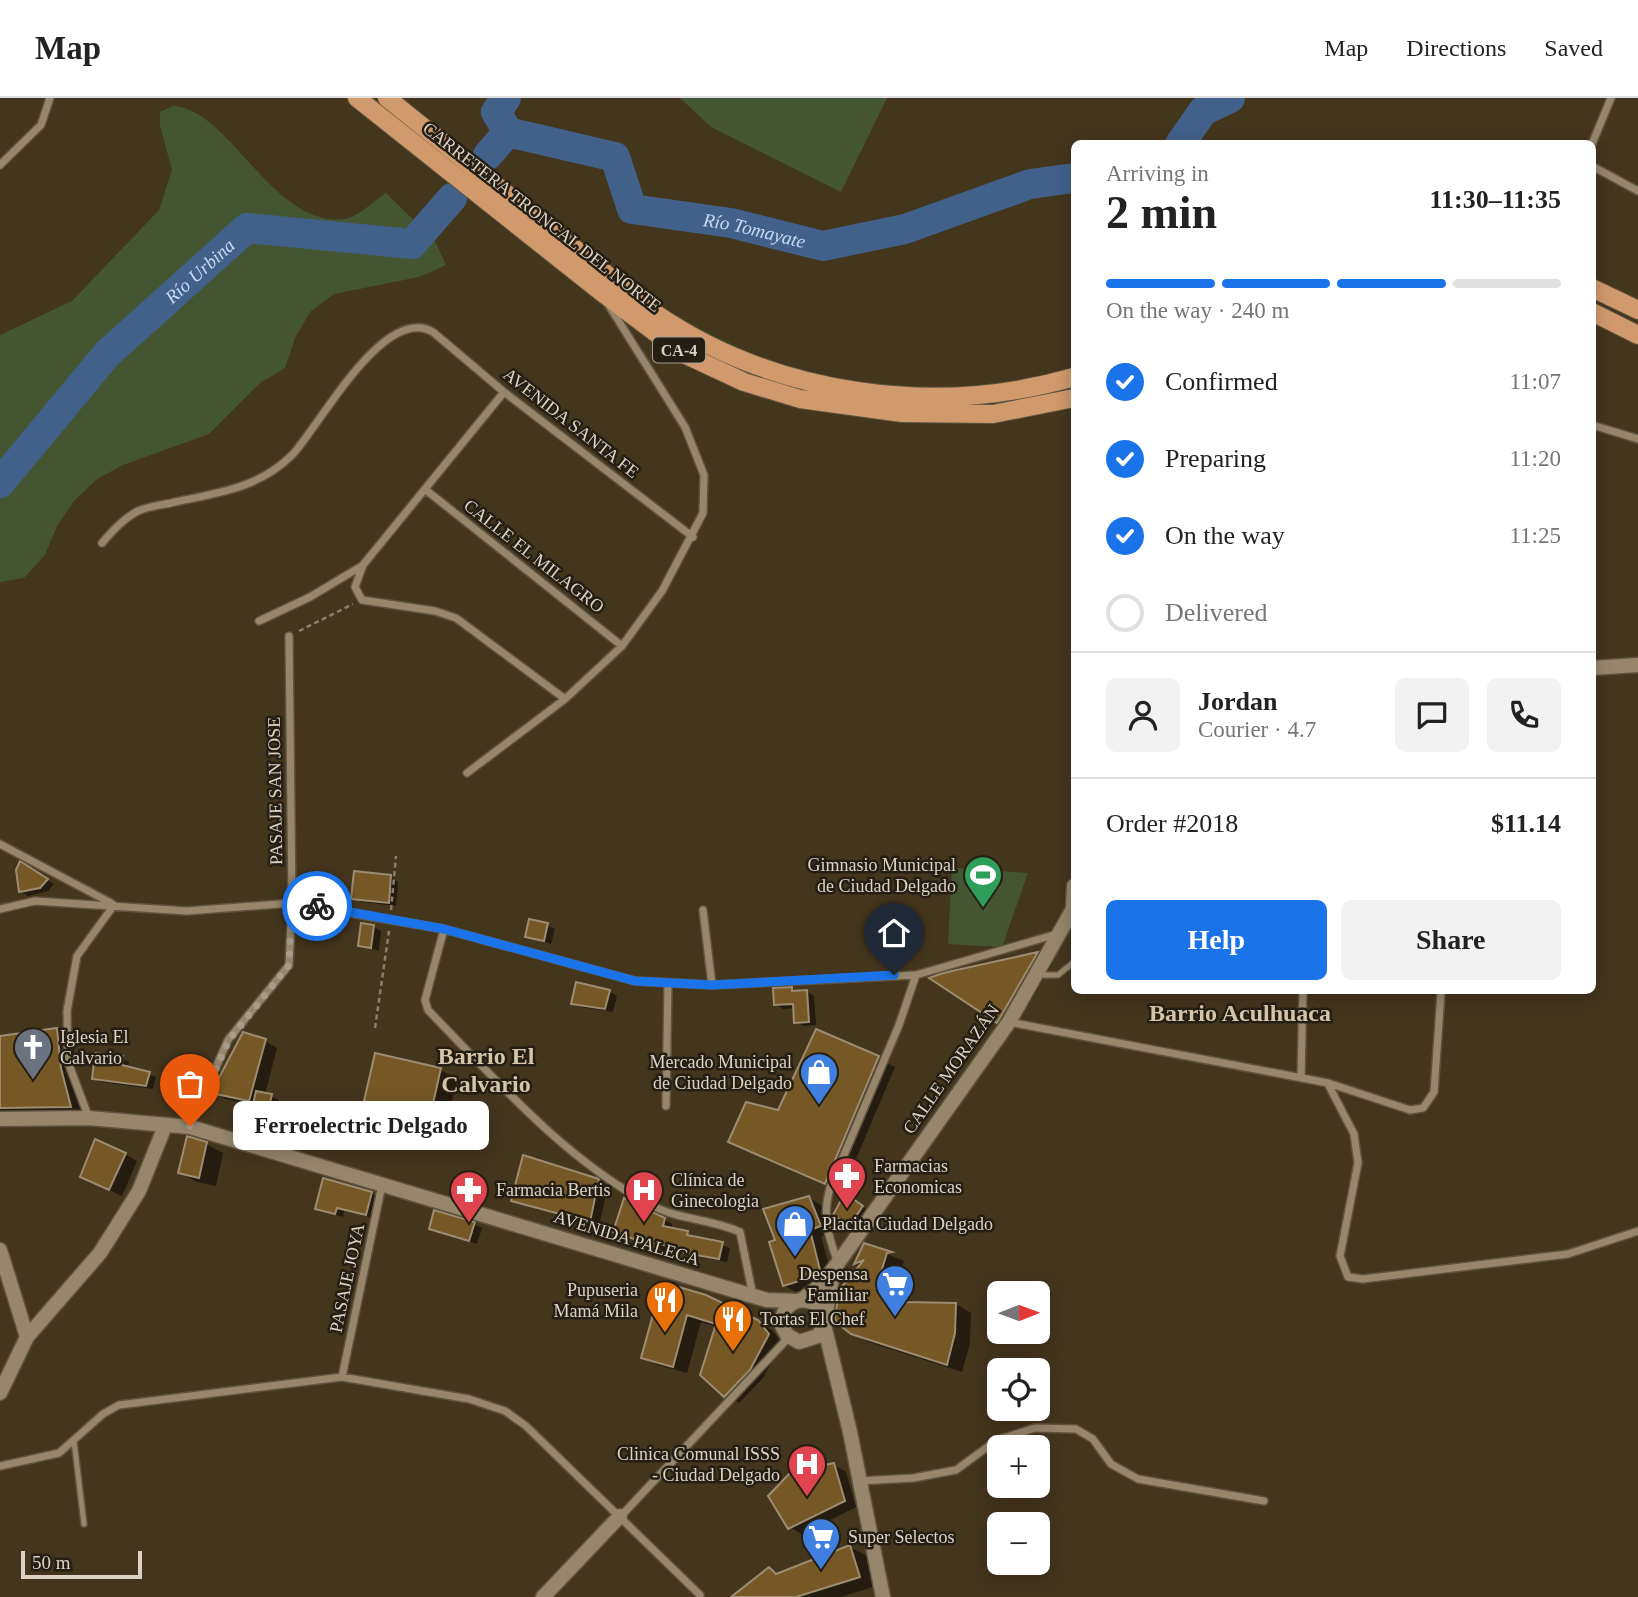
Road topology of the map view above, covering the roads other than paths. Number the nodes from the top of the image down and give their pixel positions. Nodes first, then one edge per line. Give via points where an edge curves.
1 (50, 98) edge
2 (357, 98) edge
3 (387, 98) edge
4 (1611, 98) edge
5 (1594, 140) edge
6 (0, 165) edge
7 (1596, 168) edge
8 (1638, 191) edge
9 (1596, 290) edge
10 (600, 292) junction
11 (1638, 310) edge
12 (1596, 314) edge
13 (1638, 335) edge
14 (1071, 378) edge
15 (504, 392) junction
16 (1071, 399) edge
17 (1596, 426) edge
18 (1638, 439) edge
19 (426, 490) junction
20 (693, 537) junction
21 (102, 543) dead end
22 (363, 565) junction
23 (259, 621) dead end
24 (289, 636) road end
25 (622, 646) junction
26 (1638, 665) edge
27 (1596, 668) edge
28 (565, 699) junction
29 (467, 774) dead end
30 (0, 844) edge
31 (292, 903) junction
32 (114, 905) junction
33 (0, 909) edge
34 (703, 910) dead end
35 (1071, 915) edge
36 (444, 929) junction
37 (1061, 933) junction
38 (1071, 964) edge
39 (916, 975) junction
40 (1037, 975) junction
41 (668, 983) junction
42 (712, 985) junction
43 (1303, 994) edge
44 (1441, 994) edge
45 (1009, 1022) junction
46 (1301, 1078) junction
47 (1328, 1083) junction
48 (666, 1106) dead end
49 (89, 1118) junction
50 (0, 1119) edge
51 (165, 1126) junction
52 (190, 1126) junction
53 (382, 1185) junction
54 (1638, 1231) edge
55 (0, 1250) edge
56 (838, 1263) junction
57 (753, 1296) junction
58 (799, 1300) junction
59 (781, 1321) junction
60 (824, 1322) junction
61 (27, 1337) junction
62 (796, 1340) junction
63 (835, 1376) junction
64 (342, 1377) junction
65 (1, 1385) edge
66 (74, 1441) junction
67 (0, 1466) edge
68 (858, 1481) junction
69 (1264, 1501) dead end
70 (620, 1516) junction
71 (84, 1524) dead end
72 (700, 1595) edge
73 (543, 1597) edge
74 (883, 1597) edge

1 - 6 street via 41,125
2 - 10 main road, CARRETERA TRONCAL DEL NORTE / CA-4
3 - 14 main road, CARRETERA TRONCAL DEL NORTE / CA-4 via 656,314 748,363 829,386 926,397 1012,391
4 - 5 street
7 - 8 street
9 - 11 main road
10 - 16 main road, CARRETERA TRONCAL DEL NORTE / CA-4 via 684,354 744,382 800,399 902,413 971,416
10 - 20 street via 683,422 700,461 704,506
12 - 13 main road
15 - 19 street
15 - 20 street, AVENIDA SANTA FE
15 - 21 street, AVENIDA SANTA FE via 433,332 423,328 401,332 373,350 304,441 269,475 245,486 141,510
17 - 18 street
19 - 22 street
19 - 25 street, CALLE EL MILAGRO
20 - 25 street
22 - 23 street
22 - 28 street via 355,583 362,600 456,618
24 - 31 street, PASAJE SAN JOSE
25 - 28 street
26 - 27 main road
28 - 29 street
30 - 32 street
31 - 32 street via 187,911
31 - 36 street
31 - 52 street, PASAJE SAN JOSE via 289,965 229,1040
32 - 33 street via 34,901
32 - 49 street via 77,956 67,1011 68,1062
34 - 42 street
35 - 37 main road, CALLE MORAZÁN
36 - 41 street via 635,981
36 - 57 street via 425,1000 428,1010 522,1105 613,1182 662,1210 740,1232
37 - 39 street
37 - 40 main road, CALLE MORAZÁN
38 - 40 lane via 1058,975
39 - 42 street
39 - 56 street via 824,1210
40 - 45 main road, CALLE MORAZÁN
41 - 42 street
41 - 48 street
43 - 46 street
44 - 47 street via 1434,1092 1423,1108 1410,1110
45 - 46 street
45 - 56 main road, CALLE MORAZÁN
46 - 47 street
47 - 54 street via 1354,1134 1357,1163 1340,1256 1348,1277 1363,1279 1568,1254
49 - 50 main road, AVENIDA PALECA
49 - 51 main road, AVENIDA PALECA
51 - 52 main road, AVENIDA PALECA
51 - 61 main road via 139,1191 100,1253
52 - 53 main road, AVENIDA PALECA
53 - 57 main road, AVENIDA PALECA
53 - 64 street, PASAJE JOYA
55 - 61 main road
56 - 58 main road, CALLE MORAZÁN via 821,1285
56 - 60 main road, CALLE MORAZÁN via 829,1285
57 - 58 main road, AVENIDA PALECA
57 - 59 main road, AVENIDA PALECA
58 - 59 main road via 785,1309
58 - 60 main road via 816,1304
59 - 62 main road
60 - 62 main road via 818,1336
60 - 63 main road
61 - 65 main road
62 - 63 main road via 823,1356
62 - 70 street
63 - 68 main road
64 - 66 street via 119,1405
64 - 70 street via 469,1399 505,1411
66 - 67 street via 59,1453
66 - 71 lane
68 - 69 street via 956,1470 997,1440 1035,1428 1076,1429 1093,1439 1111,1464 1138,1479
68 - 74 main road
70 - 72 street
70 - 73 main road

